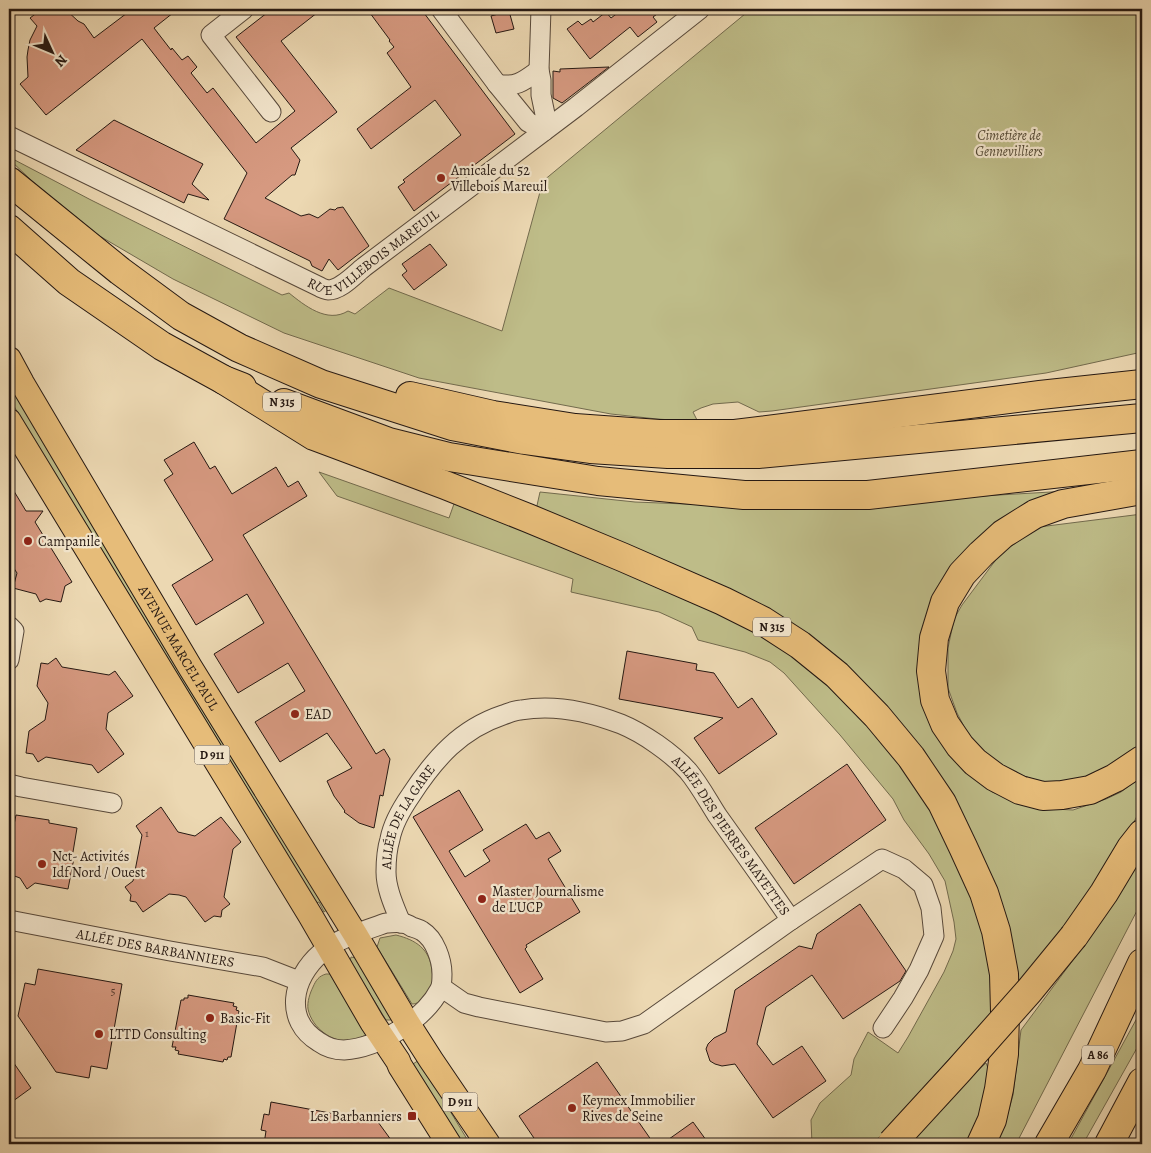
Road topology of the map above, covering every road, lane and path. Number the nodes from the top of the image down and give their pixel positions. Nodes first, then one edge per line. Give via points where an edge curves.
1 (244, 9) edge
2 (441, 9) edge
3 (541, 9) edge
4 (700, 9) edge
5 (539, 70) junction
6 (497, 84) junction
7 (271, 112) dead end
8 (528, 122) junction
9 (544, 132) junction
10 (9, 136) edge
11 (9, 181) edge
12 (9, 228) edge
13 (120, 270) junction
14 (9, 359) edge
15 (1142, 368) edge
16 (224, 380) junction
17 (1142, 384) edge
18 (1040, 395) junction
19 (1142, 418) edge
20 (9, 421) edge
21 (1142, 464) edge
22 (1142, 490) edge
23 (9, 626) edge
24 (9, 660) edge
25 (472, 729) joint
26 (1142, 760) edge
27 (9, 784) edge
28 (112, 803) dead end
29 (1142, 817) edge
30 (1137, 841) edge
31 (9, 920) edge
32 (791, 920) junction
33 (401, 922) junction
34 (355, 934) junction
35 (329, 947) junction
36 (1142, 963) edge
37 (299, 981) junction
38 (441, 988) junction
39 (408, 1024) junction
40 (883, 1028) dead end
41 (384, 1039) junction
42 (1142, 1082) edge
43 (891, 1143) edge
44 (449, 1144) edge
45 (488, 1144) edge
46 (981, 1144) edge
47 (1049, 1144) edge
48 (1109, 1144) edge

1 - 7 street via 211,35
2 - 6 street
3 - 5 street
4 - 9 street, RUE VILLEBOIS MAREUIL
5 - 6 street via 515,84
5 - 8 street via 530,98
5 - 9 street via 547,124
6 - 8 street
8 - 9 street
9 - 10 street, RUE VILLEBOIS MAREUIL via 343,284 327,290
11 - 13 highway, N 315
12 - 16 highway, N 315 via 69,282 162,346
13 - 18 highway, N 315 via 244,336 326,370 409,396 493,415 575,428 659,434 735,434
13 - 19 highway, N 315 via 182,316 239,348 320,384 452,426 524,440 629,452 758,454
14 - 34 main road, AVENUE MARCEL PAUL / D 911 via 190,667
15 - 18 highway
16 - 21 highway, N 315 via 389,442 449,457 598,481 734,494 868,495
16 - 46 highway, N 315 via 314,436 528,518 723,600 800,645 837,675 911,757 942,803 984,893 996,931 1004,974 1004,1054 992,1120
17 - 18 highway
20 - 35 main road, AVENUE MARCEL PAUL / D 911
22 - 26 highway via 1063,504 1035,514 1003,534 962,574 945,602 934,638 931,672 935,700 945,724 960,746 995,778 1020,790 1043,796 1090,790 1116,778
23 - 24 street via 14,631
25 - 32 street, ALLÉE DES PIERRES MAYETTES via 519,710 541,708 591,715 621,724 644,736 688,771
25 - 33 street, ALLÉE DE LA GARE via 432,765 401,810 390,838 386,874
27 - 28 street
29 - 30 highway
30 - 43 highway, bridge via 1074,936 1029,992
31 - 37 street, ALLÉE DES BARBANNIERS via 263,967
32 - 38 street, ALLÉE DES PIERRES MAYETTES via 644,1024 622,1031 606,1032 479,1008
32 - 40 street via 882,859 904,869 923,885 931,908 934,936 920,970
33 - 34 street via 386,923
33 - 38 street via 423,932 436,946 442,966
34 - 35 street
34 - 39 main road, AVENUE MARCEL PAUL / D 911
35 - 37 street via 308,966
35 - 41 main road, AVENUE MARCEL PAUL / D 911
36 - 47 highway, A 86 via 1092,1070
37 - 41 street via 295,1001 299,1022 310,1037 341,1050 356,1049
38 - 39 street via 428,1006
39 - 41 street
39 - 45 main road, AVENUE MARCEL PAUL / D 911
41 - 44 main road, AVENUE MARCEL PAUL / D 911
42 - 48 highway

